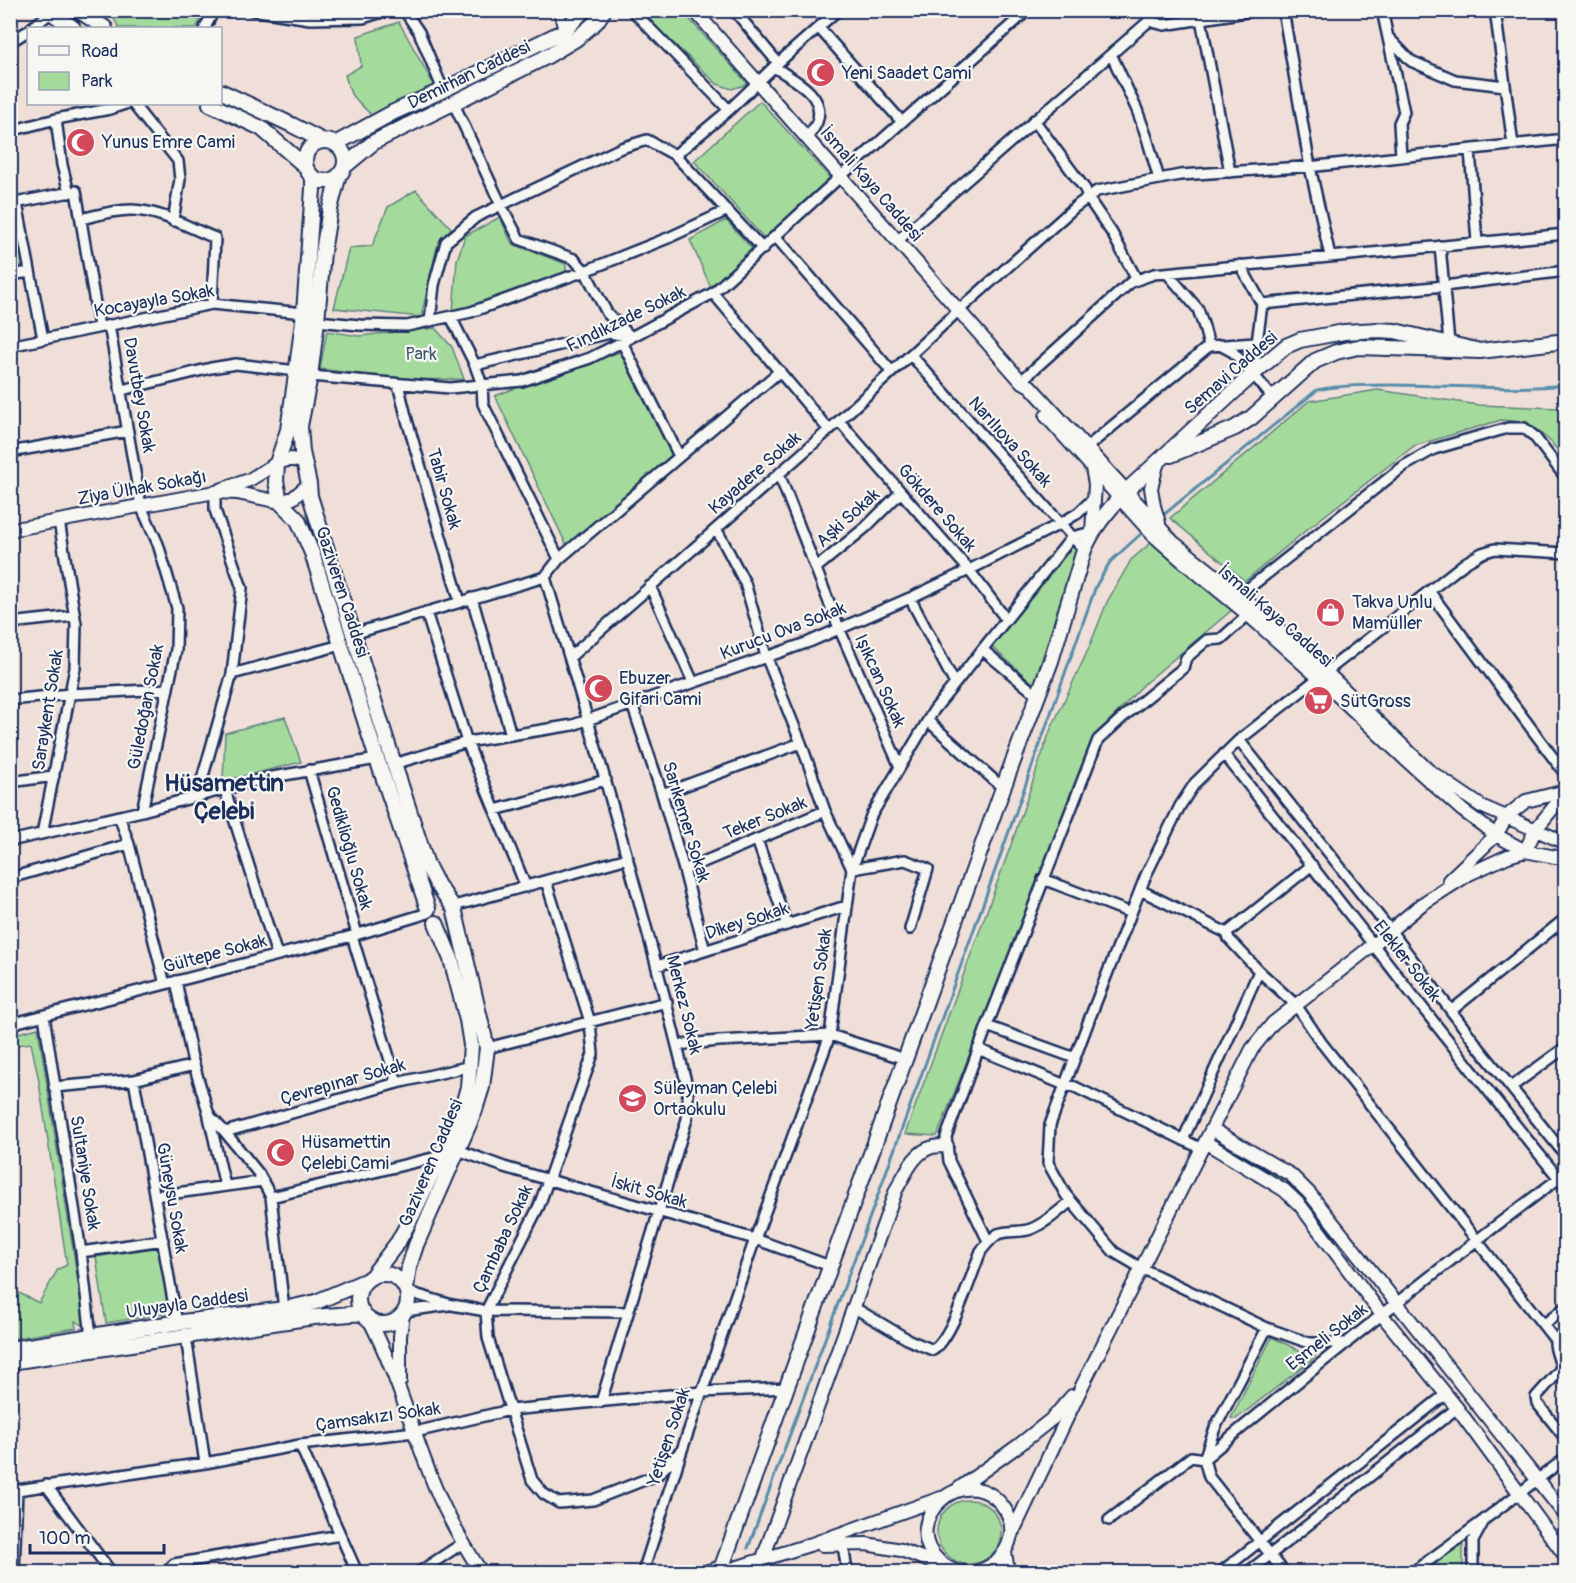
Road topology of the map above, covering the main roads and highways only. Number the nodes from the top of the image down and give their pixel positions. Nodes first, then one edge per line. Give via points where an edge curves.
1 (584, 10) edge
2 (604, 10) edge
3 (50, 12) edge
4 (85, 13) edge
5 (72, 27) edge
6 (104, 27) edge
7 (222, 92) edge
8 (212, 105) edge
9 (329, 142) junction
10 (309, 172) junction
11 (341, 172) junction
12 (1566, 341) edge
13 (1480, 351) junction
14 (303, 374) junction
15 (1158, 461) junction
16 (453, 906) junction
17 (431, 915) junction
18 (369, 1279) junction
19 (407, 1290) junction
20 (366, 1316) junction
21 (10, 1349) edge
22 (10, 1362) edge
23 (721, 1570) edge

1 - 9 main road, Demirhan Caddesi via 564,31
2 - 11 main road, Demirhan Caddesi via 576,39 374,142
3 - 5 main road
4 - 6 main road
7 - 9 main road
8 - 10 main road via 261,128
9 - 10 main road via 311,147 305,159
9 - 11 main road via 344,153 346,160
10 - 11 main road via 325,182
10 - 14 main road, Gaziveren Caddesi
11 - 14 main road, Gaziveren Caddesi via 330,209 317,321
12 - 13 main road, Semavi Caddesi
13 - 15 main road, Semavi Caddesi via 1358,347 1336,352 1315,361 1235,429
13 - 15 main road, Semavi Caddesi via 1395,331 1344,332 1300,340 1286,346 1253,374
14 - 16 main road, Gaziveren Caddesi via 300,426 312,504 427,865
14 - 17 main road, Gaziveren Caddesi via 277,463 280,502 298,520 312,553
15 - 23 main road, Semavi Caddesi via 1106,513 1084,550 1051,661
16 - 17 main road via 448,923 440,924
16 - 17 main road via 445,898 436,898 429,904
16 - 19 main road, Gaziveren Caddesi via 488,1048 474,1113 416,1245
17 - 18 main road, Gaziveren Caddesi via 451,959 467,1020 471,1045 468,1087 461,1112 412,1216 398,1242
18 - 19 main road via 380,1274 395,1276
18 - 20 main road via 358,1297
18 - 21 main road, Uluyayla Caddesi via 316,1302 284,1309
19 - 20 main road via 404,1312 398,1319 383,1324
20 - 22 main road, Uluyayla Caddesi via 314,1317

